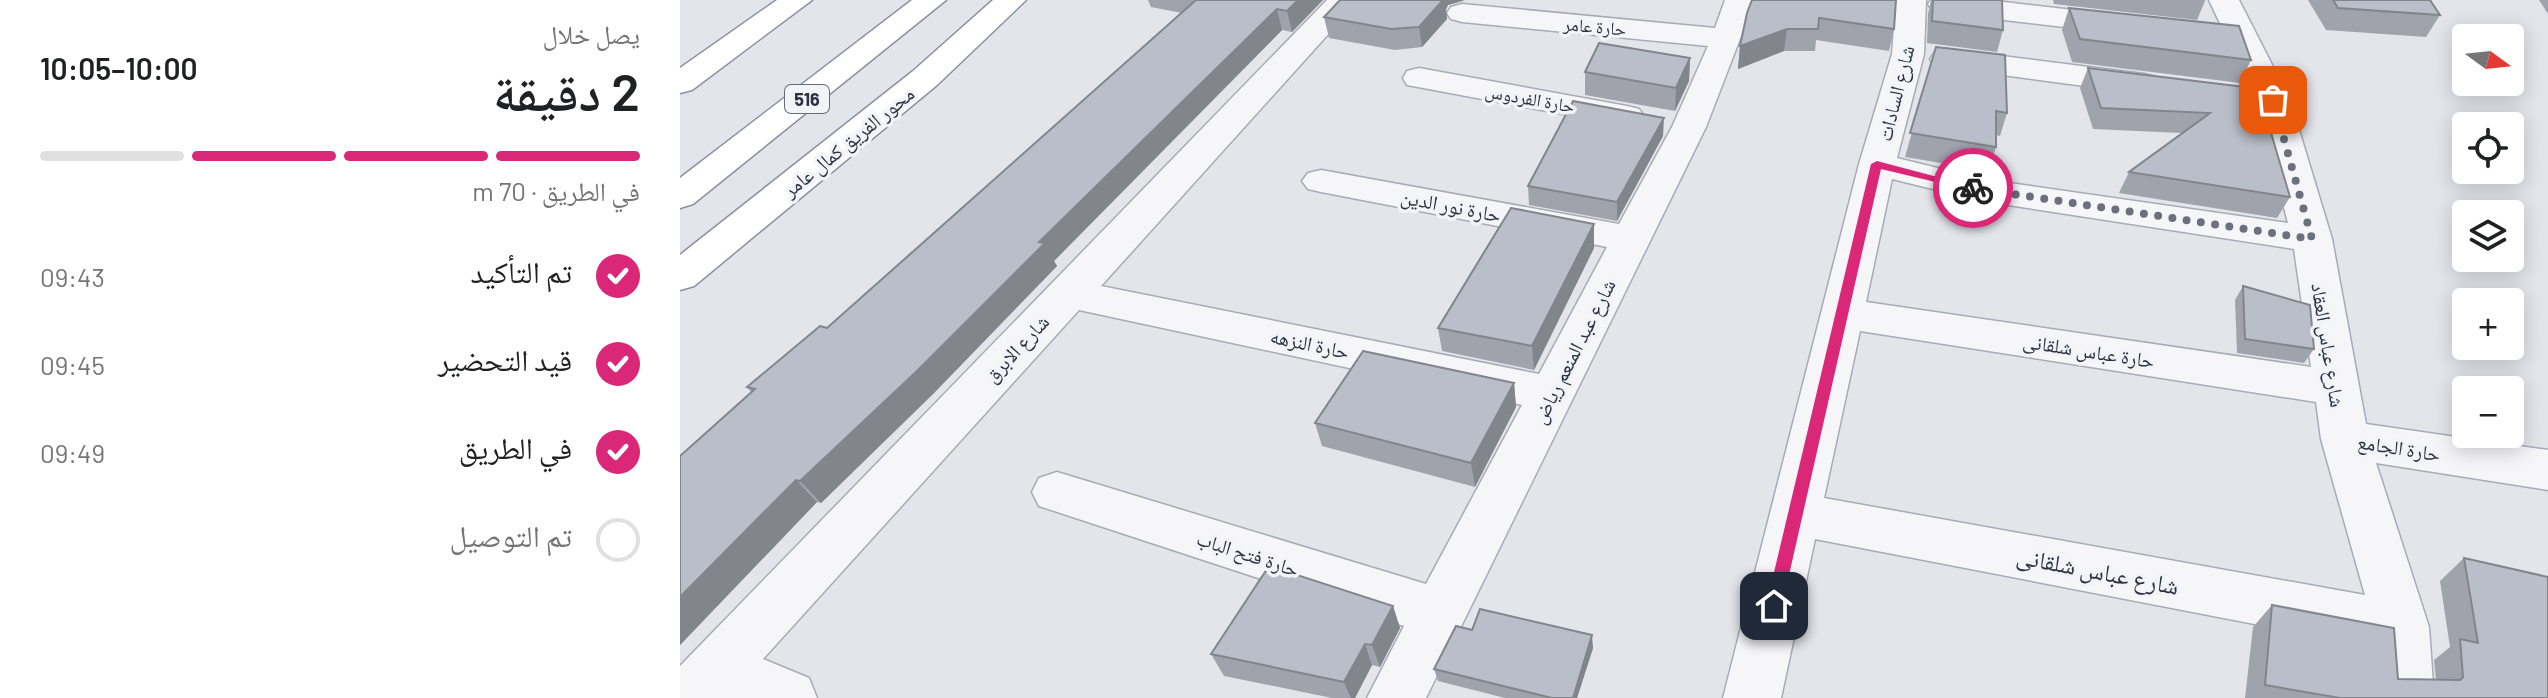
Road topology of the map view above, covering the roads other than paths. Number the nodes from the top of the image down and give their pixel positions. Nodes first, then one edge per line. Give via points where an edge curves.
1 (797, 0) edge
2 (931, 0) edge
3 (1011, 0) edge
4 (1344, 0) edge
5 (1909, 0) edge
6 (1462, 13) dead end
7 (1733, 19) edge
8 (2226, 24) edge
9 (2148, 27) edge
10 (1908, 54) junction
11 (1419, 78) dead end
12 (680, 83) edge
13 (2178, 88) edge
14 (1689, 127) junction
15 (1877, 164) junction
16 (1321, 181) dead end
17 (680, 196) edge
18 (1630, 239) junction
19 (2312, 239) junction
20 (680, 276) edge
21 (1068, 293) junction
22 (1842, 313) junction
23 (2336, 388) junction
24 (1551, 394) junction
25 (2345, 439) junction
26 (2548, 470) edge
27 (1057, 492) dead end
28 (1795, 514) junction
29 (1439, 613) junction
30 (2401, 627) junction
31 (703, 683) edge
32 (788, 698) edge
33 (1396, 698) edge
34 (1752, 698) edge
35 (2405, 698) edge

1 - 12 highway
2 - 17 highway, 516
3 - 20 highway, محور الفريق كمال عامر via 925,78
4 - 21 street, شارع الابرق
5 - 9 street
5 - 10 street, شارع السادات
6 - 7 street, حارة عامر
7 - 14 street, شارع عبد المنعم رياض
8 - 19 street, شارع عباس العقاد
10 - 13 street
10 - 15 street, شارع السادات
11 - 14 street, حارة الفردوس
14 - 18 street, شارع عبد المنعم رياض
15 - 19 street via 1982,190
15 - 22 street, شارع السادات
16 - 18 street, حارة نور الدين
18 - 24 street, شارع عبد المنعم رياض
19 - 23 street, شارع عباس العقاد
21 - 24 street, حارة النزهه
21 - 31 street, شارع الابرق
22 - 23 street, حارة عباس شلقانى
22 - 28 street, شارع السادات
23 - 25 street, شارع عباس العقاد
24 - 29 street, شارع عبد المنعم رياض
25 - 26 street, حارة الجامع
25 - 30 street, شارع عباس العقاد
27 - 29 street, حارة فتح الباب
28 - 30 street, شارع عباس شلقانى
28 - 34 street, شارع السادات
29 - 33 street, شارع عبد المنعم رياض
30 - 35 street, شارع عباس العقاد
31 - 32 street

